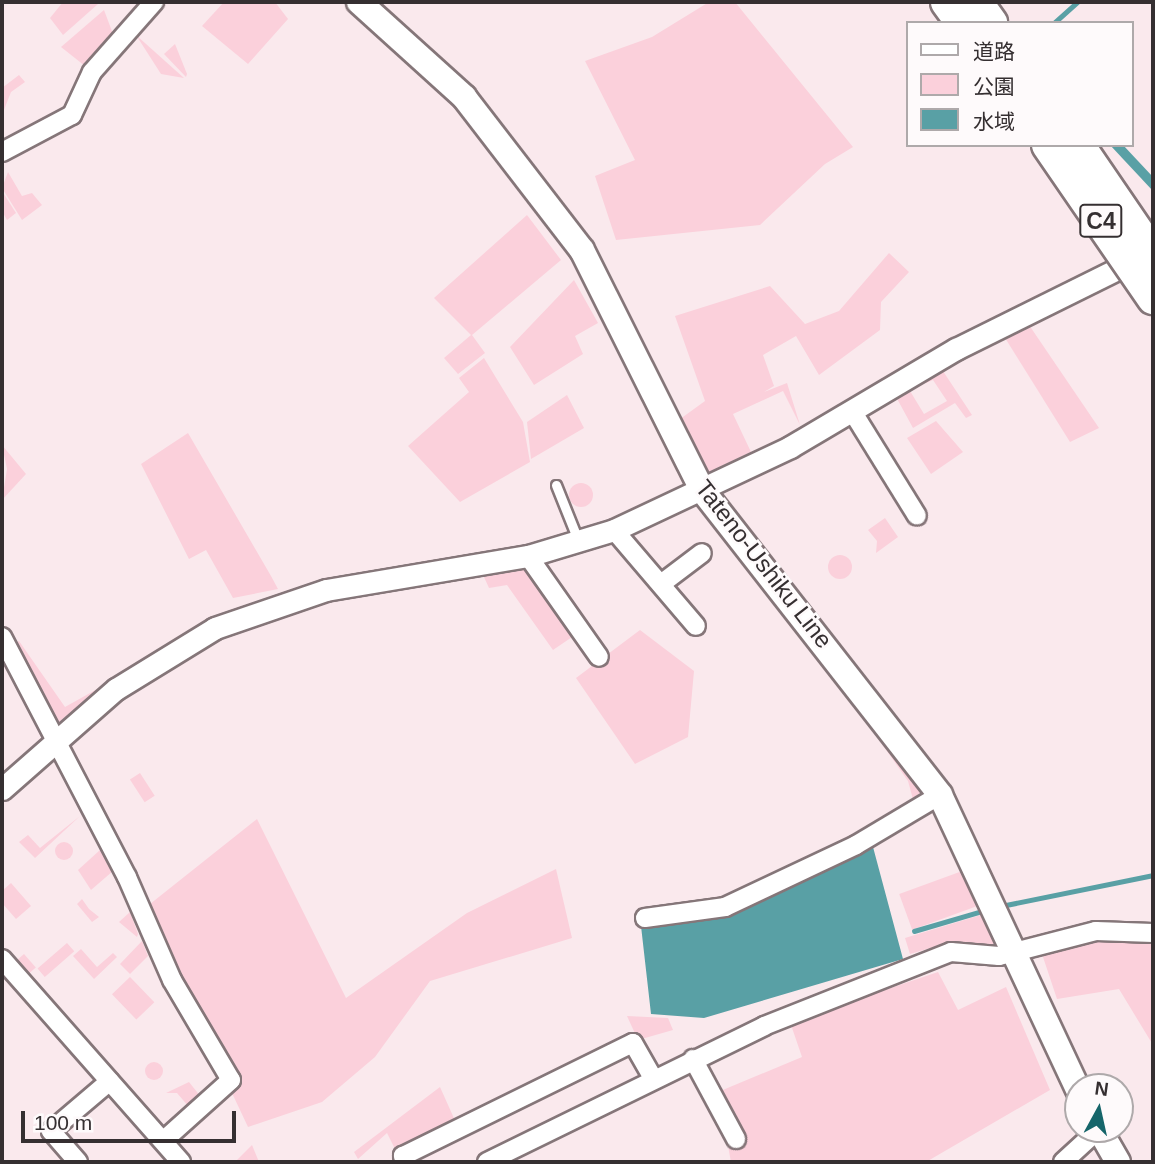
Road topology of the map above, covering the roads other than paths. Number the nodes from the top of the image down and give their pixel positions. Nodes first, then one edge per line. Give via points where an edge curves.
1 (154, 2) edge
2 (359, 2) edge
3 (947, 2) edge
4 (976, 2) edge
5 (961, 21) edge
6 (990, 21) edge
7 (1049, 147) edge
8 (1079, 147) edge
9 (2, 152) edge
10 (1153, 246) edge
11 (1153, 255) edge
12 (1153, 298) edge
13 (852, 411) junction
14 (556, 485) dead end
15 (702, 490) junction
16 (917, 516) dead end
17 (614, 530) junction
18 (578, 542) junction
19 (702, 553) dead end
20 (528, 556) junction
21 (661, 584) junction
22 (696, 625) dead end
23 (2, 637) edge
24 (599, 657) dead end
25 (53, 744) junction
26 (2, 789) edge
27 (940, 795) junction
28 (645, 918) dead end
29 (1153, 933) edge
30 (1012, 949) junction
31 (2, 959) edge
32 (693, 1059) junction
33 (1070, 1073) edge
34 (653, 1078) junction
35 (110, 1081) junction
36 (736, 1139) dead end
37 (163, 1140) junction
38 (1084, 1143) edge
39 (1107, 1143) edge
40 (78, 1162) edge
41 (181, 1162) edge
42 (406, 1162) edge
43 (487, 1162) edge
44 (1063, 1162) edge
45 (1118, 1162) edge

1 - 9 street via 92,72 72,115
2 - 15 main road, Tateno-Ushiku Line via 464,97 556,212 582,250
3 - 5 highway
4 - 6 highway
7 - 12 highway, C4, bridge
8 - 11 highway, C4, bridge
10 - 13 street
13 - 15 street
13 - 16 street
14 - 18 lane
15 - 17 street
15 - 27 main road, Tateno-Ushiku Line
17 - 18 street
17 - 21 street
18 - 20 street
19 - 21 street
20 - 24 street
20 - 25 street via 345,586 247,613 151,664
21 - 22 street
23 - 25 street
25 - 26 street
25 - 37 street via 127,877 172,980 232,1080
27 - 28 street via 856,845 725,907
27 - 30 main road, Tateno-Ushiku Line
29 - 30 street via 1096,931
30 - 32 street via 999,956 951,952
30 - 33 main road, Tateno-Ushiku Line
31 - 35 street
32 - 34 street
32 - 36 street
34 - 42 street via 633,1043 403,1156
34 - 43 street
35 - 37 street
35 - 40 street via 51,1131
37 - 41 street
38 - 44 street
39 - 45 main road

